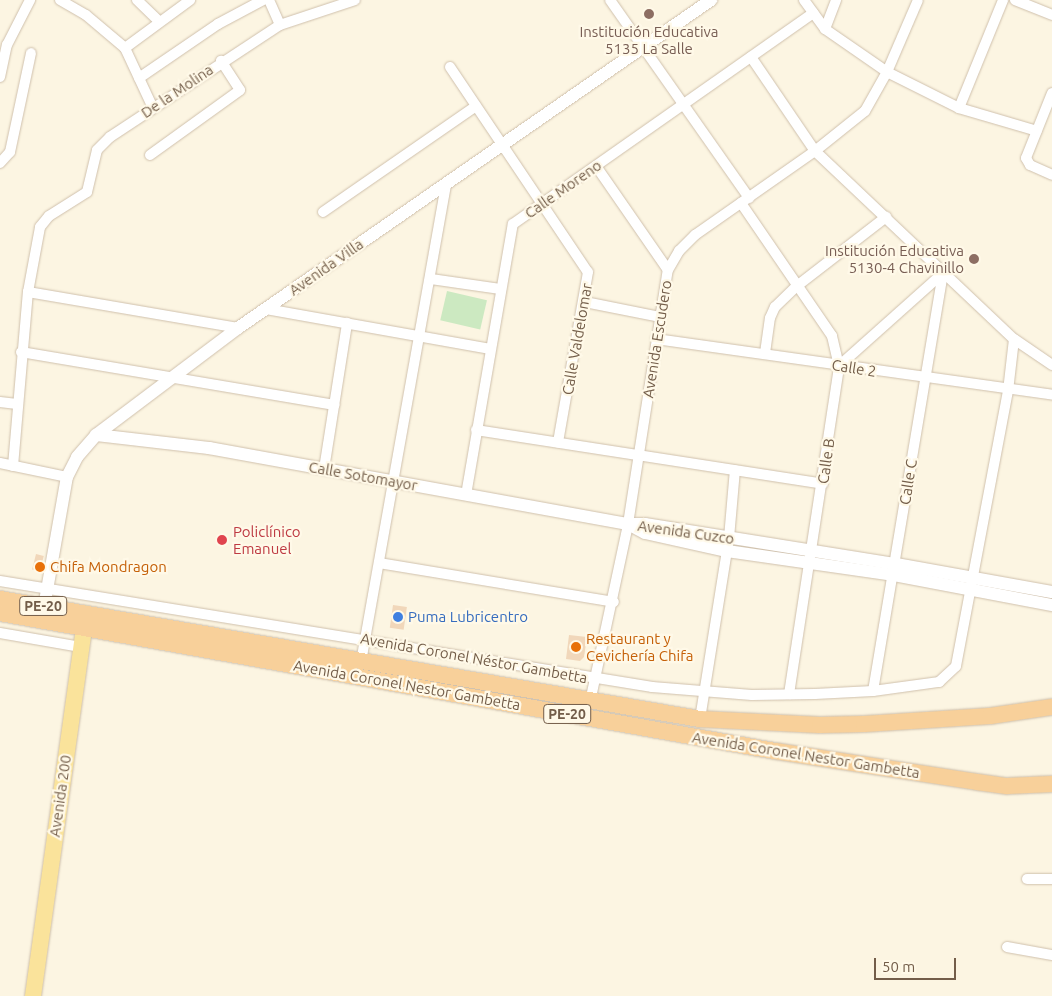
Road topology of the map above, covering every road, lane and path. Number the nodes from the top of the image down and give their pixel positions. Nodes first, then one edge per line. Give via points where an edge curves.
1 (30, 0) edge
2 (60, 0) edge
3 (136, 0) edge
4 (190, 0) edge
5 (262, 0) edge
6 (269, 0) edge
7 (355, 0) edge
8 (610, 0) edge
9 (711, 0) edge
10 (804, 0) edge
11 (836, 0) edge
12 (918, 0) edge
13 (1002, 0) edge
14 (1015, 0) edge
15 (813, 13) junction
16 (1052, 15) edge
17 (159, 21) junction
18 (280, 25) junction
19 (825, 29) junction
20 (645, 47) junction
21 (125, 48) junction
22 (31, 53) dead end
23 (751, 58) junction
24 (221, 61) junction
25 (450, 67) dead end
26 (887, 72) junction
27 (0, 77) edge
28 (139, 78) junction
29 (1052, 93) edge
30 (684, 104) junction
31 (152, 106) junction
32 (476, 106) junction
33 (959, 108) junction
34 (1038, 131) junction
35 (503, 145) junction
36 (816, 151) junction
37 (150, 155) dead end
38 (0, 163) edge
39 (596, 166) junction
40 (1052, 175) edge
41 (446, 184) junction
42 (745, 200) junction
43 (542, 203) junction
44 (323, 212) dead end
45 (886, 217) junction
46 (668, 270) junction
47 (943, 274) junction
48 (431, 279) junction
49 (798, 286) junction
50 (500, 289) junction
51 (28, 292) junction
52 (585, 302) junction
53 (266, 309) junction
54 (660, 317) junction
55 (347, 323) junction
56 (238, 328) junction
57 (421, 336) junction
58 (656, 339) junction
59 (1014, 339) junction
60 (490, 349) junction
61 (21, 352) junction
62 (765, 353) junction
63 (1052, 365) edge
64 (839, 366) junction
65 (170, 378) junction
66 (924, 378) junction
67 (1008, 391) junction
68 (1052, 395) edge
69 (0, 402) edge
70 (17, 404) junction
71 (335, 405) junction
72 (476, 430) junction
73 (96, 436) junction
74 (558, 442) junction
75 (639, 456) junction
76 (0, 463) edge
77 (13, 466) junction
78 (324, 469) junction
79 (735, 470) junction
80 (67, 478) junction
81 (395, 481) junction
82 (823, 484) junction
83 (466, 495) junction
84 (628, 524) junction
85 (728, 544) junction
86 (811, 557) junction
87 (379, 563) junction
88 (895, 569) junction
89 (0, 582) edge
90 (972, 584) junction
91 (47, 589) junction
92 (1052, 592) edge
93 (88, 597) junction
94 (0, 599) edge
95 (614, 602) junction
96 (1052, 605) edge
97 (44, 607) junction
98 (0, 613) edge
99 (85, 621) junction
100 (0, 633) edge
101 (364, 640) junction
102 (81, 647) junction
103 (361, 662) junction
104 (596, 679) junction
105 (873, 691) junction
106 (706, 693) junction
107 (789, 694) junction
108 (590, 702) junction
109 (1052, 706) edge
110 (700, 718) junction
111 (1052, 784) edge
112 (1027, 878) dead end
113 (1052, 879) edge
114 (1007, 947) dead end
115 (1052, 955) edge
116 (33, 996) edge

1 - 27 street via 7,45
2 - 21 street via 86,15
3 - 17 street
4 - 17 street
5 - 28 street via 218,24
6 - 18 street
7 - 18 street, De la Molina
8 - 20 street
9 - 20 street, Avenida Villa
10 - 15 street
11 - 19 street
12 - 26 street, Avenida Escudero
13 - 33 street
14 - 16 street
15 - 19 street
15 - 23 street, Calle Moreno
17 - 21 street
18 - 24 street, De la Molina
19 - 26 street
20 - 30 street
20 - 35 street, Avenida Villa
21 - 28 street
22 - 38 street via 10,152
23 - 30 street, Calle Moreno
23 - 36 street
24 - 31 street, De la Molina
24 - 37 street via 240,90
25 - 32 street, Calle Valdelomar
26 - 33 street
26 - 36 street, Avenida Escudero via 865,111
28 - 31 street
29 - 34 street
30 - 39 street, Calle Moreno
30 - 42 street
31 - 51 street, De la Molina via 97,150 87,192 49,216 40,227
32 - 35 street, Calle Valdelomar
32 - 44 street
33 - 34 street
34 - 40 street via 1027,162
35 - 41 street, Avenida Villa
35 - 43 street, Calle Valdelomar
36 - 42 street, Avenida Escudero
36 - 45 street
39 - 43 street, Calle Moreno
39 - 46 street
41 - 48 street
41 - 53 street, Avenida Villa
42 - 46 street, Avenida Escudero via 695,235 679,251
42 - 49 street
43 - 50 street, Calle Moreno via 513,224
43 - 52 street, Calle Valdelomar via 588,272
45 - 47 street
45 - 49 street
46 - 54 street, Avenida Escudero
47 - 59 street
47 - 64 street
47 - 66 street, Calle C
48 - 50 street
48 - 57 street
49 - 62 street via 773,312
49 - 64 street via 832,336
50 - 60 street, Calle Moreno
51 - 56 street
51 - 61 street
52 - 54 street
52 - 74 street, Calle Valdelomar
53 - 55 street
53 - 56 street, Avenida Villa
54 - 58 street, Avenida Escudero
55 - 57 street
55 - 71 street
56 - 65 street, Avenida Villa
57 - 60 street
57 - 81 street
58 - 62 street, Calle 2
58 - 75 street, Avenida Escudero
59 - 63 street
59 - 67 street
60 - 72 street, Calle Moreno
61 - 65 street
61 - 70 street
62 - 64 street, Calle 2
64 - 66 street, Calle 2
64 - 82 street, Calle B
65 - 71 street
65 - 73 street, Avenida Villa
66 - 67 street, Calle 2
66 - 88 street, Calle C
67 - 68 street, Calle 2
67 - 90 street
69 - 70 street
70 - 77 street
71 - 78 street
72 - 74 street
72 - 83 street, Calle Moreno
73 - 78 street, Calle Sotomayor via 209,448
73 - 80 street, Avenida Villa via 77,457
74 - 75 street
75 - 79 street
75 - 84 street, Avenida Escudero
76 - 77 street
77 - 80 street
78 - 81 street, Calle Sotomayor
79 - 82 street
79 - 85 street
80 - 91 street, Avenida Villa
81 - 83 street, Calle Sotomayor
81 - 87 street
82 - 86 street, Calle B
83 - 84 street, Calle Sotomayor
84 - 85 street, Avenida Cuzco via 645,533
84 - 95 street, Avenida Escudero
85 - 86 street, Avenida Cuzco
85 - 106 street
86 - 88 street, Avenida Cuzco
86 - 107 street, Calle B
87 - 95 street
87 - 101 street
88 - 90 street, Avenida Cuzco
88 - 105 street, Calle C
89 - 91 street, Avenida Coronel Néstor Gambetta
90 - 92 street, Avenida Cuzco
90 - 96 street, Avenida Cuzco
90 - 105 street, Avenida Coronel Néstor Gambetta via 956,666 949,676 938,682
91 - 93 street, Avenida Coronel Néstor Gambetta
91 - 97 street, Avenida Villa
93 - 99 street, Avenida 200
93 - 101 street, Avenida Coronel Néstor Gambetta
94 - 97 highway, Avenida Coronel Nestor Gambetta / PE-20
95 - 104 street, Avenida Escudero
97 - 99 highway, Avenida Coronel Nestor Gambetta / PE-20
98 - 99 highway, Avenida Coronel Nestor Gambetta / PE-20
99 - 102 main road, Avenida 200
99 - 103 highway, Avenida Coronel Nestor Gambetta / PE-20
99 - 111 highway, Avenida Coronel Nestor Gambetta / PE-20 via 775,751 1007,786
100 - 102 street
101 - 103 street
101 - 104 street, Avenida Coronel Néstor Gambetta
102 - 116 main road, Avenida 200
103 - 108 highway, Avenida Coronel Nestor Gambetta / PE-20
104 - 106 street, Avenida Coronel Néstor Gambetta
104 - 108 street, Avenida Escudero
105 - 107 street, Avenida Coronel Néstor Gambetta
106 - 107 street, Avenida Coronel Néstor Gambetta
106 - 110 street
108 - 110 highway, Avenida Coronel Nestor Gambetta / PE-20
109 - 110 highway, Avenida Coronel Nestor Gambetta / PE-20 via 990,716 873,724 820,725
112 - 113 street
114 - 115 street

